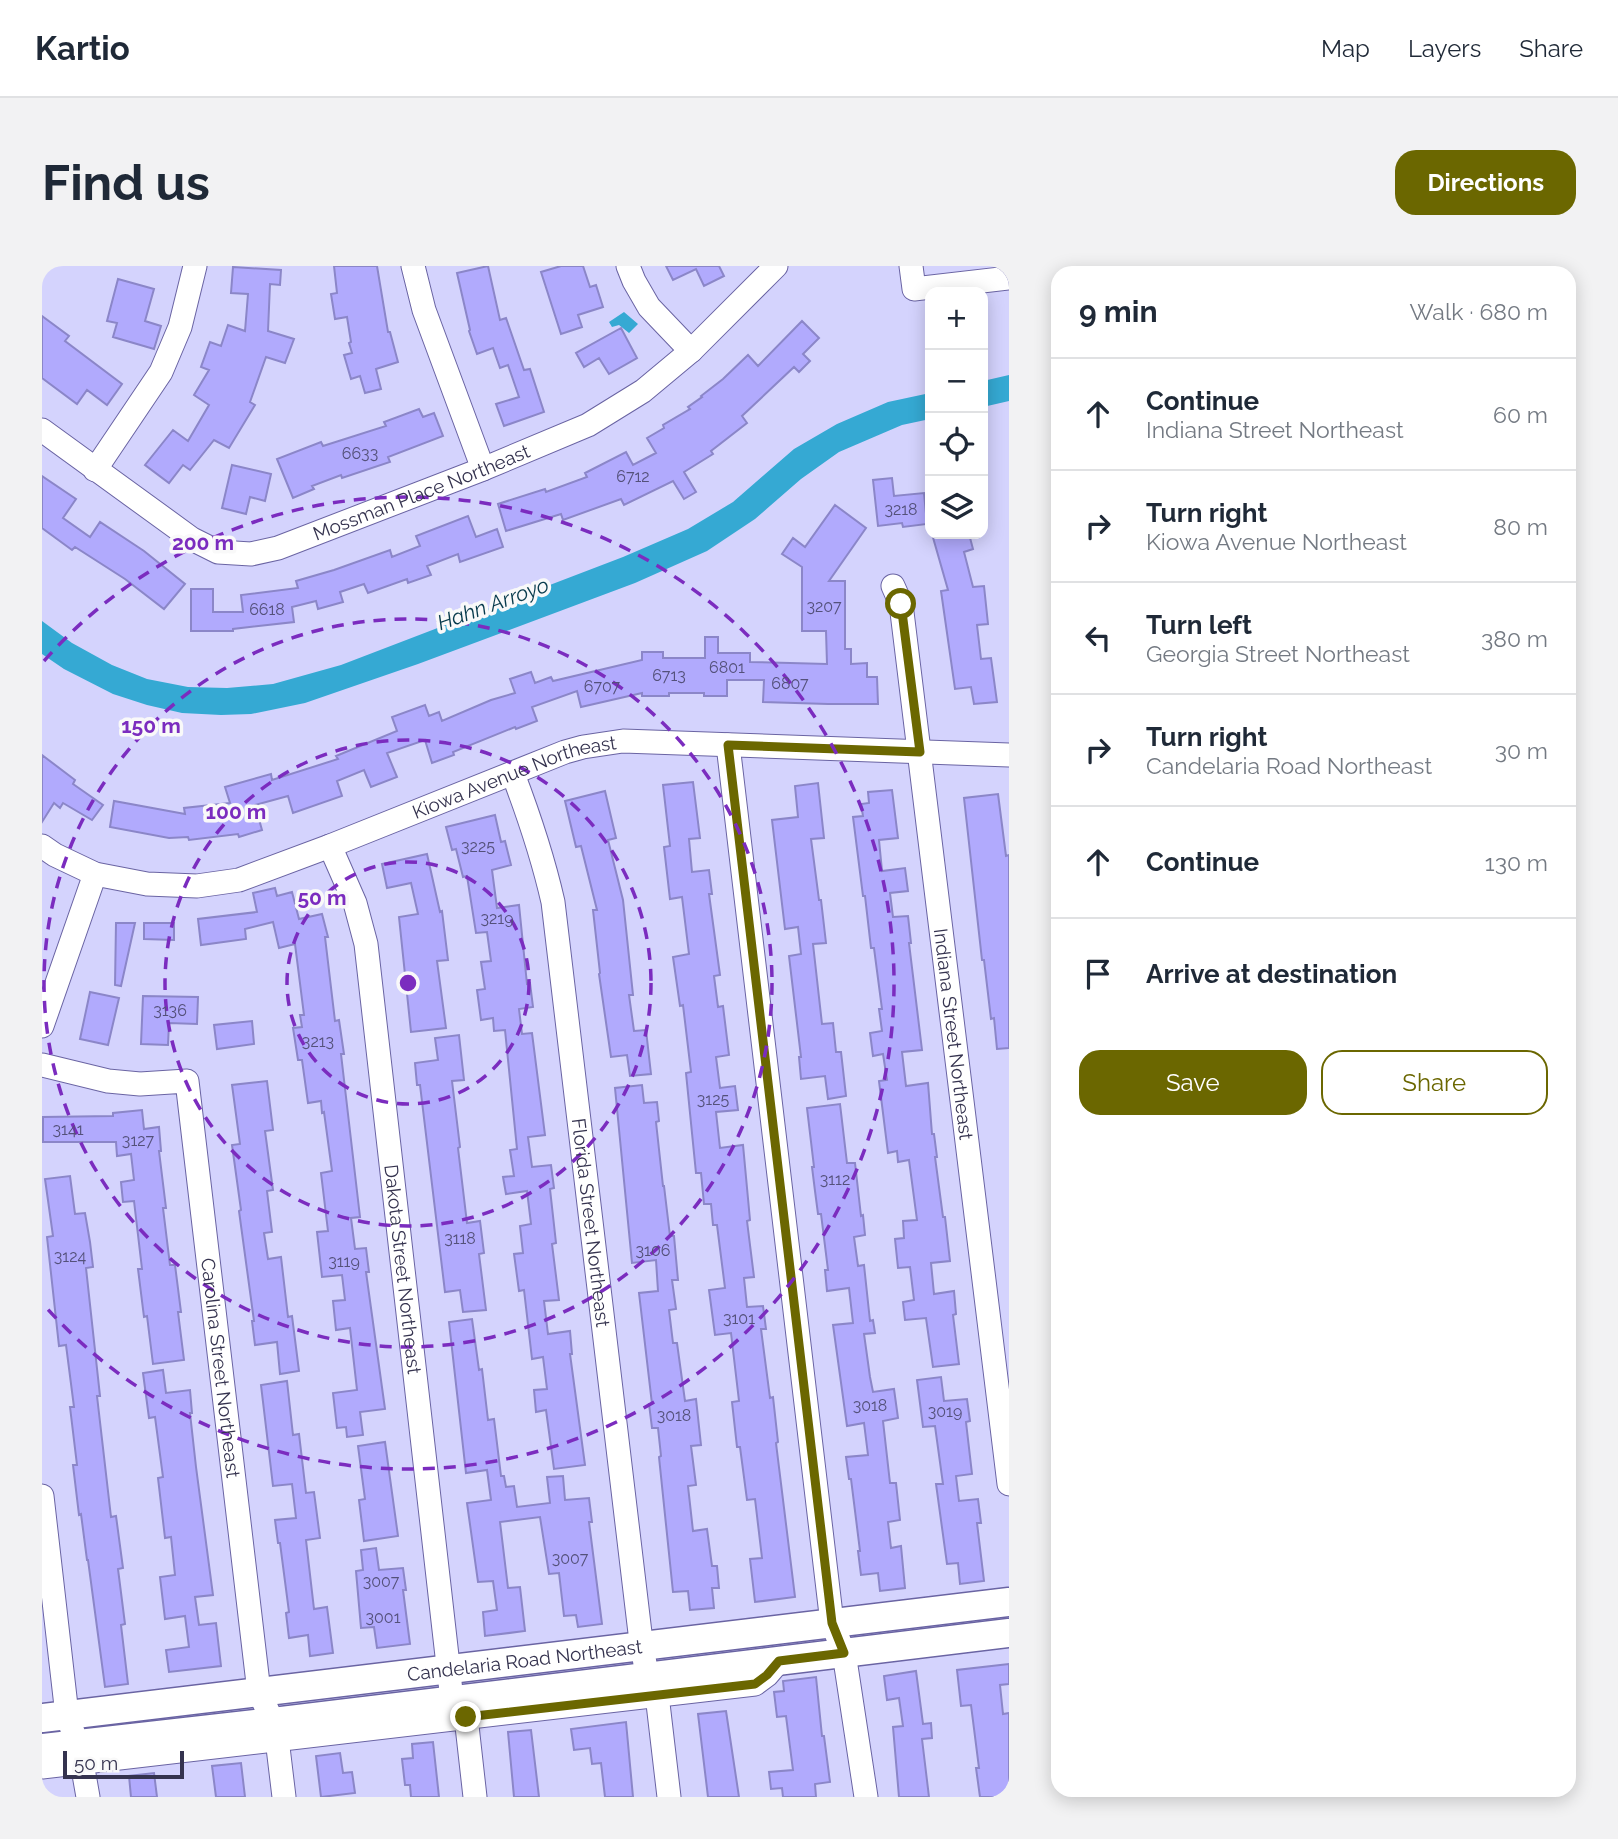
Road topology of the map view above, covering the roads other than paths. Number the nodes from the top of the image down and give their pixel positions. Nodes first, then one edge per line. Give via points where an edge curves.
1 (195, 266) edge
2 (413, 266) edge
3 (628, 266) edge
4 (776, 266) edge
5 (911, 266) edge
6 (1009, 278) edge
7 (691, 351) junction
8 (42, 430) edge
9 (483, 469) junction
10 (95, 470) junction
11 (893, 586) dead end
12 (728, 745) junction
13 (920, 752) junction
14 (1009, 755) edge
15 (513, 774) junction
16 (42, 846) edge
17 (330, 846) junction
18 (95, 874) junction
19 (42, 1026) edge
20 (42, 1065) edge
21 (1009, 1484) edge
22 (42, 1496) edge
23 (44, 1532) edge
24 (1009, 1602) edge
25 (832, 1623) junction
26 (1009, 1633) edge
27 (641, 1646) junction
28 (844, 1653) junction
29 (448, 1670) junction
30 (652, 1686) junction
31 (259, 1692) junction
32 (459, 1708) junction
33 (55, 1716) edge
34 (275, 1731) junction
35 (42, 1748) edge
36 (80, 1754) junction
37 (42, 1768) edge
38 (88, 1797) edge
39 (284, 1797) edge
40 (475, 1797) edge
41 (669, 1797) edge
42 (866, 1797) edge

1 - 10 street via 180,327 161,372
2 - 9 street via 424,310
3 - 7 street via 649,307
4 - 7 street, Mossman Place Northeast
5 - 6 street via 914,289
7 - 9 street, Mossman Place Northeast via 643,391 588,425
8 - 10 street, Mossman Place Northeast
9 - 10 street, Mossman Place Northeast via 278,548 251,554 218,552 192,540
11 - 13 street, Indiana Street Northeast via 901,604
12 - 13 street, Kiowa Avenue Northeast
12 - 15 street, Kiowa Avenue Northeast via 622,741 565,752
12 - 25 street
13 - 14 street, Kiowa Avenue Northeast
13 - 21 street, Indiana Street Northeast
15 - 17 street, Kiowa Avenue Northeast
15 - 27 street, Florida Street Northeast via 553,902
16 - 18 street, Kiowa Avenue Northeast
17 - 18 street, Kiowa Avenue Northeast via 239,880 197,886 146,884
17 - 29 street, Dakota Street Northeast via 355,903 366,944
18 - 19 street
20 - 31 street, Carolina Street Northeast via 119,1082 187,1081
22 - 23 street
23 - 33 street
24 - 25 main road, Candelaria Road Northeast
25 - 27 main road, Candelaria Road Northeast
25 - 28 street
26 - 28 main road, Candelaria Road Northeast
27 - 29 main road, Candelaria Road Northeast
27 - 30 street, Florida Street Northeast
28 - 30 main road, Candelaria Road Northeast
28 - 42 street
29 - 31 main road, Candelaria Road Northeast
29 - 32 street, Dakota Street Northeast
30 - 32 main road, Candelaria Road Northeast
30 - 41 street, Florida Street Northeast
31 - 33 main road, Candelaria Road Northeast
31 - 34 street, Carolina Street Northeast
32 - 34 main road, Candelaria Road Northeast
32 - 40 street, Dakota Street Northeast
33 - 36 street
34 - 36 main road, Candelaria Road Northeast
34 - 39 street, Carolina Street Northeast
35 - 36 main road, Candelaria Road Northeast
36 - 37 street
36 - 38 street

